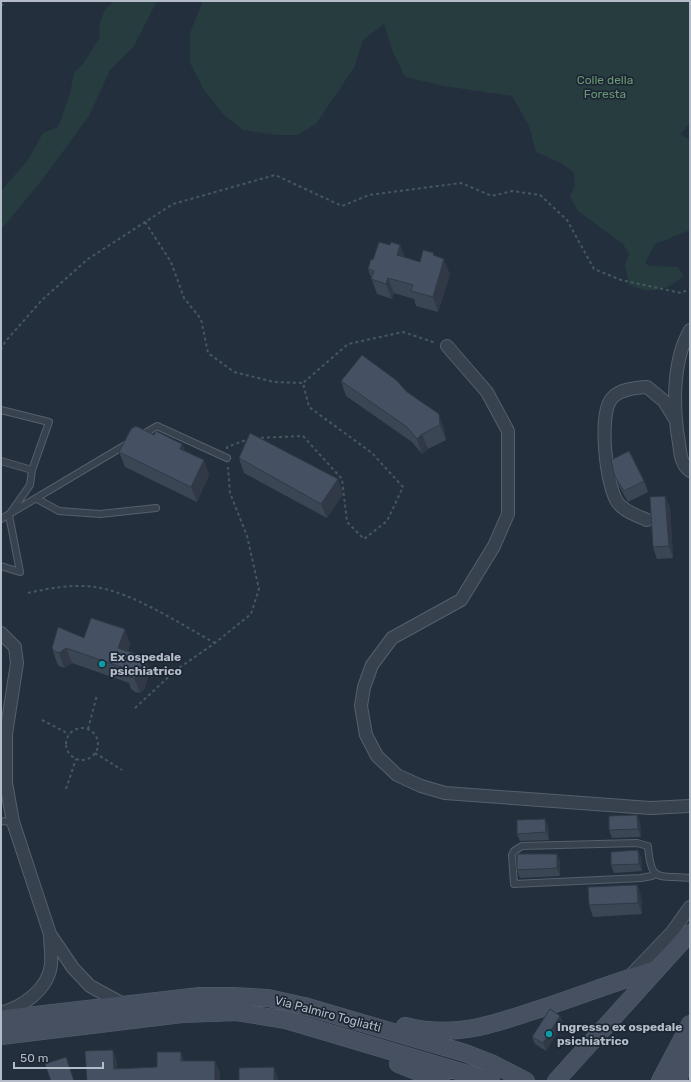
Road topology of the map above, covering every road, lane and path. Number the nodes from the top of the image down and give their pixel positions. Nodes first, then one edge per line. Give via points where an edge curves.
1 (6, 1) edge
2 (1, 6) edge
3 (145, 222) junction
4 (690, 289) edge
5 (690, 330) edge
6 (446, 346) joint
7 (1, 350) edge
8 (303, 383) junction
9 (1, 410) edge
10 (675, 418) junction
11 (137, 438) edge
12 (130, 442) edge
13 (227, 458) junction
14 (1, 461) edge
15 (32, 470) junction
16 (690, 470) edge
17 (37, 498) junction
18 (156, 508) dead end
19 (9, 515) junction
20 (1, 519) edge
21 (647, 520) dead end
22 (1, 566) edge
23 (28, 593) dead end
24 (1, 633) edge
25 (215, 643) junction
26 (97, 695) dead end
27 (135, 708) dead end
28 (42, 720) dead end
29 (88, 729) junction
30 (69, 734) junction
31 (95, 753) junction
32 (76, 759) junction
33 (122, 770) dead end
34 (66, 789) dead end
35 (690, 806) edge
36 (1, 821) edge
37 (13, 822) junction
38 (655, 874) junction
39 (690, 878) edge
40 (690, 906) edge
41 (690, 933) edge
42 (50, 934) junction
43 (655, 970) junction
44 (628, 978) junction
45 (123, 1004) junction
46 (304, 1006) junction
47 (1, 1013) edge
48 (1, 1019) edge
49 (286, 1020) junction
50 (690, 1024) edge
51 (1, 1036) edge
52 (690, 1044) edge
53 (563, 1078) edge
54 (441, 1081) edge
55 (491, 1081) edge
56 (526, 1081) edge
57 (660, 1081) edge
58 (678, 1081) edge

1 - 2 path
3 - 4 path via 172,204 275,175 342,206 369,195 461,183 492,196 512,191 540,194 567,220 594,269 621,280 681,293
3 - 7 path via 82,264 42,300
3 - 8 path via 171,262 184,298 201,319 208,353 234,372 274,382
5 - 10 street via 680,358
6 - 8 path via 403,332 348,344
6 - 35 street via 486,392 508,431 508,514 494,546 461,600 392,638 372,665 364,687 361,706 366,735 378,756 397,775 445,794 650,808
8 - 13 path via 310,407 372,453 403,486 387,521 364,539 347,522 342,479 303,436 259,436 226,447
9 - 15 lane via 49,422
10 - 16 street via 681,457
10 - 21 street via 664,401 647,387 628,389 612,397 608,406 604,424 613,492 618,504
11 - 13 lane via 157,426
12 - 17 lane
13 - 25 path via 230,493 247,536 259,589 251,614
14 - 15 lane
15 - 19 lane via 30,485
17 - 18 lane via 59,511 100,514
17 - 19 lane
19 - 20 lane
19 - 22 lane via 20,572
23 - 25 path via 53,587 96,587 134,599
24 - 37 street via 15,648 17,663 6,734 6,783
25 - 27 path via 176,670
26 - 29 path
28 - 30 path
29 - 30 path via 78,728
29 - 31 path via 98,742
30 - 32 path via 66,738 66,748
31 - 32 path via 86,759
31 - 33 path
32 - 34 path
36 - 37 lane
37 - 42 street
38 - 38 lane via 641,878 514,884 512,855 522,846 637,842 648,846 650,868
38 - 39 lane
40 - 44 street via 672,932
41 - 43 street
42 - 45 street via 73,968 90,986
42 - 47 street via 51,967 44,983 32,997 14,1009
43 - 44 street
43 - 53 street
44 - 46 street via 492,1025 458,1030 415,1028 337,1007
45 - 46 street, Via Palmiro Togliatti via 200,996 233,996 268,998
45 - 48 street, Via Palmiro Togliatti
46 - 56 street, Via Palmiro Togliatti via 465,1053
49 - 51 street, Via Palmiro Togliatti via 237,1012 182,1014
49 - 54 street via 316,1034
49 - 55 street, Via Palmiro Togliatti
50 - 57 street
52 - 58 street

